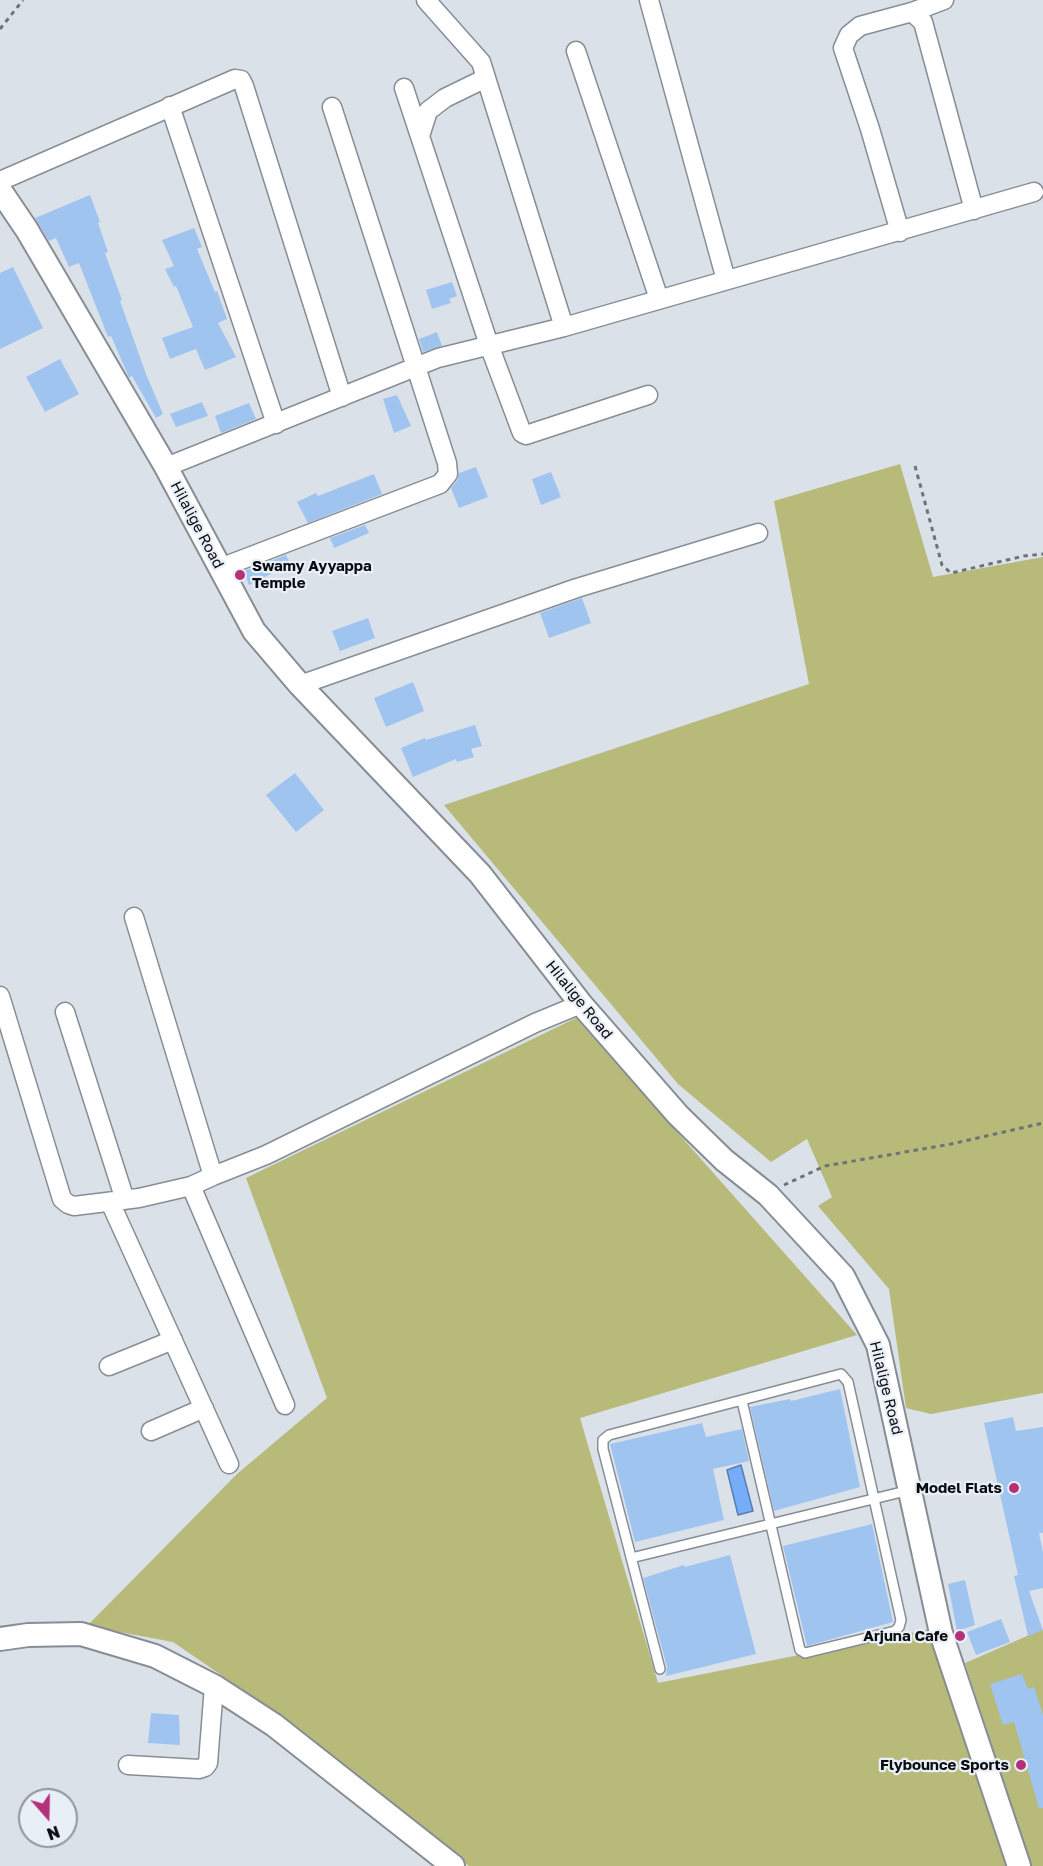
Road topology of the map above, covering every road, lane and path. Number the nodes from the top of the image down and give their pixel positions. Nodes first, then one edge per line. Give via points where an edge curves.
1 (23, 0) edge
2 (426, 0) edge
3 (649, 0) edge
4 (944, 0) edge
5 (912, 12) junction
6 (0, 29) edge
7 (576, 51) dead end
8 (486, 78) junction
9 (404, 88) dead end
10 (170, 106) junction
11 (332, 107) dead end
12 (420, 136) junction
13 (0, 181) edge
14 (0, 190) edge
15 (1034, 192) dead end
16 (974, 210) junction
17 (900, 232) junction
18 (726, 280) junction
19 (659, 299) junction
20 (564, 327) junction
21 (489, 345) junction
22 (415, 367) junction
23 (648, 395) dead end
24 (342, 397) junction
25 (276, 424) junction
26 (166, 466) junction
27 (915, 466) dead end
28 (758, 533) dead end
29 (1043, 554) edge
30 (220, 568) junction
31 (300, 685) junction
32 (134, 917) dead end
33 (0, 996) edge
34 (581, 1004) junction
35 (65, 1012) dead end
36 (1043, 1123) edge
37 (213, 1176) junction
38 (191, 1186) junction
39 (768, 1195) junction
40 (118, 1201) junction
41 (173, 1340) junction
42 (109, 1366) dead end
43 (742, 1401) junction
44 (285, 1405) dead end
45 (204, 1408) junction
46 (151, 1431) dead end
47 (229, 1464) dead end
48 (910, 1490) junction
49 (874, 1499) junction
50 (769, 1524) junction
51 (631, 1558) junction
52 (0, 1639) edge
53 (660, 1669) dead end
54 (214, 1686) junction
55 (128, 1765) dead end
56 (453, 1866) edge
57 (1019, 1866) edge

1 - 6 path
2 - 8 street via 481,62
3 - 18 street
4 - 5 street
5 - 16 street via 922,22
5 - 17 street via 860,26 849,35 843,48
7 - 19 street
8 - 12 street via 428,111
8 - 20 street
9 - 12 street
10 - 13 street
10 - 24 street via 235,79 241,80
10 - 25 street
11 - 22 street
12 - 21 street
14 - 26 street, Hilalige Road
15 - 16 street
16 - 17 street
17 - 18 street
18 - 19 street
19 - 20 street
20 - 21 street
21 - 22 street
21 - 23 street via 519,429 526,435
22 - 24 street
22 - 30 street via 447,463 448,474 440,484
24 - 25 street
25 - 26 street
26 - 30 street, Hilalige Road
27 - 29 path via 942,566 951,573
28 - 31 street via 577,588
30 - 31 street, Hilalige Road via 254,631
31 - 34 street, Hilalige Road via 480,874
32 - 37 street
33 - 40 street via 62,1199 74,1206
34 - 37 street via 266,1155
34 - 39 street, Hilalige Road via 678,1115 724,1160
35 - 40 street
36 - 39 path via 825,1166
37 - 38 street
38 - 40 street
38 - 44 street
39 - 48 street, Hilalige Road via 843,1276 878,1345
40 - 41 street
41 - 42 street
41 - 45 street
43 - 49 lane via 841,1374 845,1377
43 - 50 lane
43 - 51 lane via 609,1435 603,1440
45 - 46 street
45 - 47 street
48 - 49 lane
48 - 57 street, Hilalige Road via 941,1633
49 - 50 lane
49 - 50 lane via 901,1620 899,1627 805,1653 800,1650
50 - 51 lane
51 - 53 lane
52 - 54 street via 81,1634 155,1656
54 - 55 street via 205,1767
54 - 56 street via 273,1725

